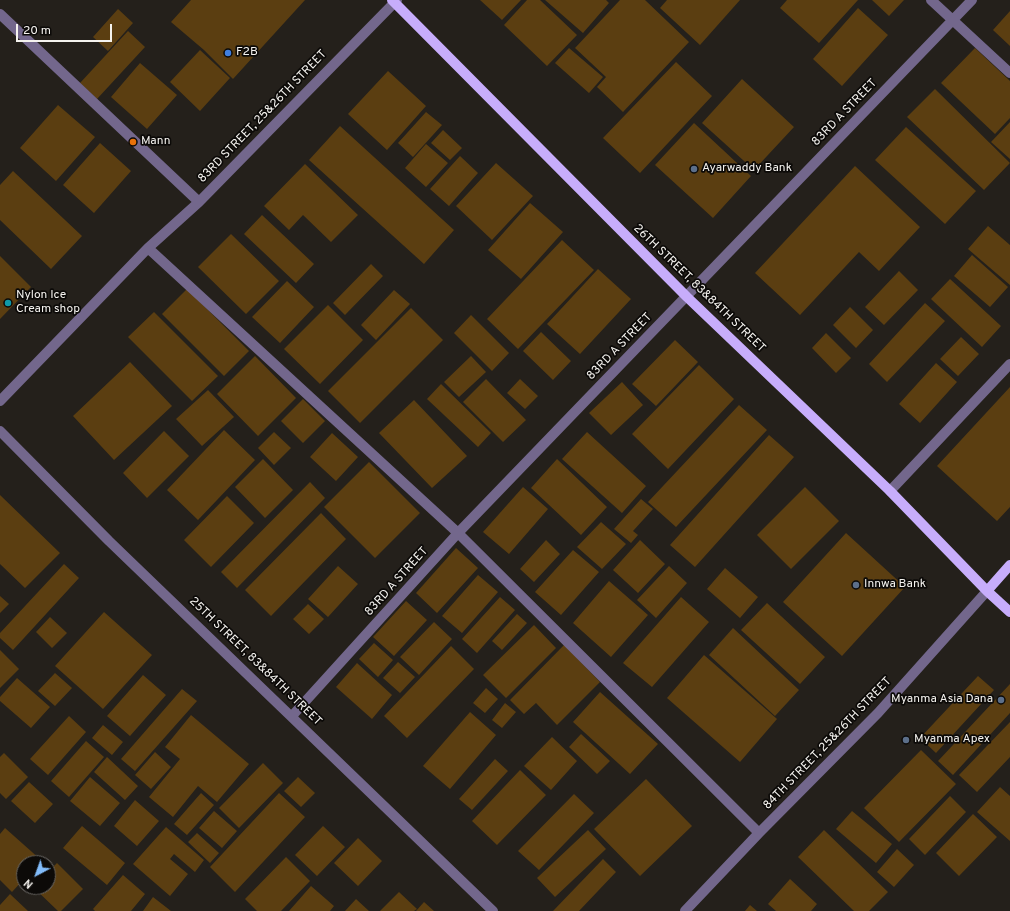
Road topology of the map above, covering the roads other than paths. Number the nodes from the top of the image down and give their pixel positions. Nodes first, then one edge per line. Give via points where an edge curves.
1 (931, 0) edge
2 (972, 0) edge
3 (394, 1) edge
4 (0, 14) edge
5 (952, 20) junction
6 (1010, 73) edge
7 (199, 202) junction
8 (148, 248) junction
9 (687, 297) junction
10 (1010, 364) edge
11 (0, 401) edge
12 (0, 431) edge
13 (890, 491) junction
14 (458, 533) junction
15 (1010, 565) edge
16 (987, 591) junction
17 (1010, 612) edge
18 (292, 716) junction
19 (759, 833) junction
20 (493, 911) edge
21 (685, 911) edge

1 - 5 street
2 - 5 street, 83RD A STREET
3 - 7 street, 83RD STREET, 25&26TH STREET
3 - 9 main road, 26TH STREET, 83&84TH STREET
4 - 7 street
5 - 6 street
5 - 9 street, 83RD A STREET
7 - 8 street, 83RD STREET, 25&26TH STREET
8 - 11 street, 83RD STREET, 25&26TH STREET
8 - 14 street
9 - 13 main road, 26TH STREET, 83&84TH STREET
9 - 14 street, 83RD A STREET
10 - 13 street
12 - 18 street, 25TH STREET, 83&84TH STREET via 109,541
13 - 16 main road, 26TH STREET, 83&84TH STREET
14 - 18 street, 83RD A STREET
14 - 19 street
15 - 16 main road
16 - 17 main road, 26TH STREET, 83&84TH STREET
16 - 19 street, 84TH STREET, 25&26TH STREET via 878,713
18 - 20 street, 25TH STREET, 83&84TH STREET
19 - 21 street, 84TH STREET, 25&26TH STREET

